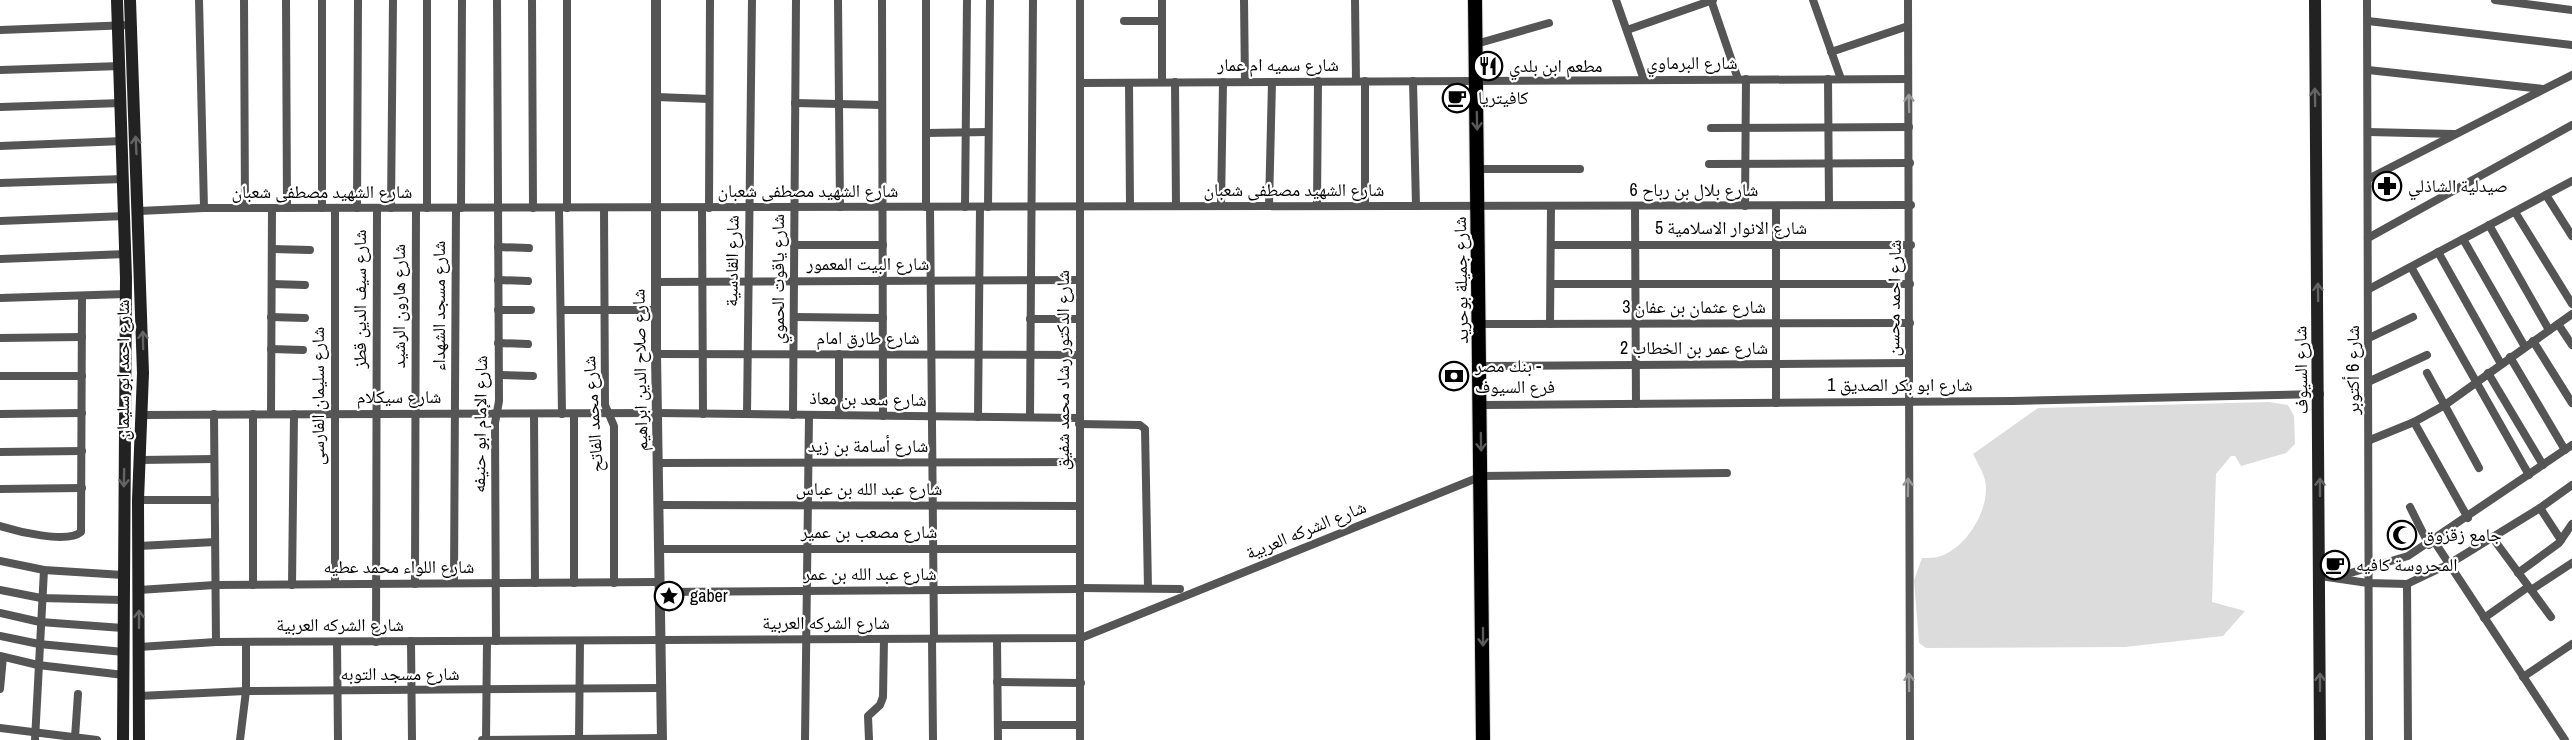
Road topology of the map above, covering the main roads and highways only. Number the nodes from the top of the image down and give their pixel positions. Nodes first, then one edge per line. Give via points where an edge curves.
1 (117, 0) edge
2 (130, 0) edge
3 (1475, 0) edge
4 (2315, 0) edge
5 (126, 278) junction
6 (141, 279) junction
7 (125, 373) junction
8 (143, 373) junction
9 (123, 550) junction
10 (139, 550) junction
11 (139, 701) junction
12 (123, 702) junction
13 (123, 740) edge
14 (139, 740) edge
15 (1483, 740) edge
16 (2320, 740) edge

1 - 5 main road, شارع احمد ابو سليمان
6 -> 2 main road, شارع احمد ابو سليمان
3 -> 15 main road, شارع جميلة بوحريد
16 -> 4 main road, شارع السيوف
5 - 6 main road
5 - 7 main road, شارع احمد ابو سليمان
8 -> 6 main road, شارع احمد ابو سليمان
7 - 8 main road
7 -> 9 main road, شارع احمد ابو سليمان
8 - 10 main road, شارع احمد ابو سليمان
9 - 10 main road
9 - 12 main road, شارع احمد ابو سليمان
11 -> 10 main road, شارع احمد ابو سليمان
11 - 12 main road
11 - 14 main road, شارع احمد ابو سليمان
12 - 13 main road, شارع احمد ابو سليمان

